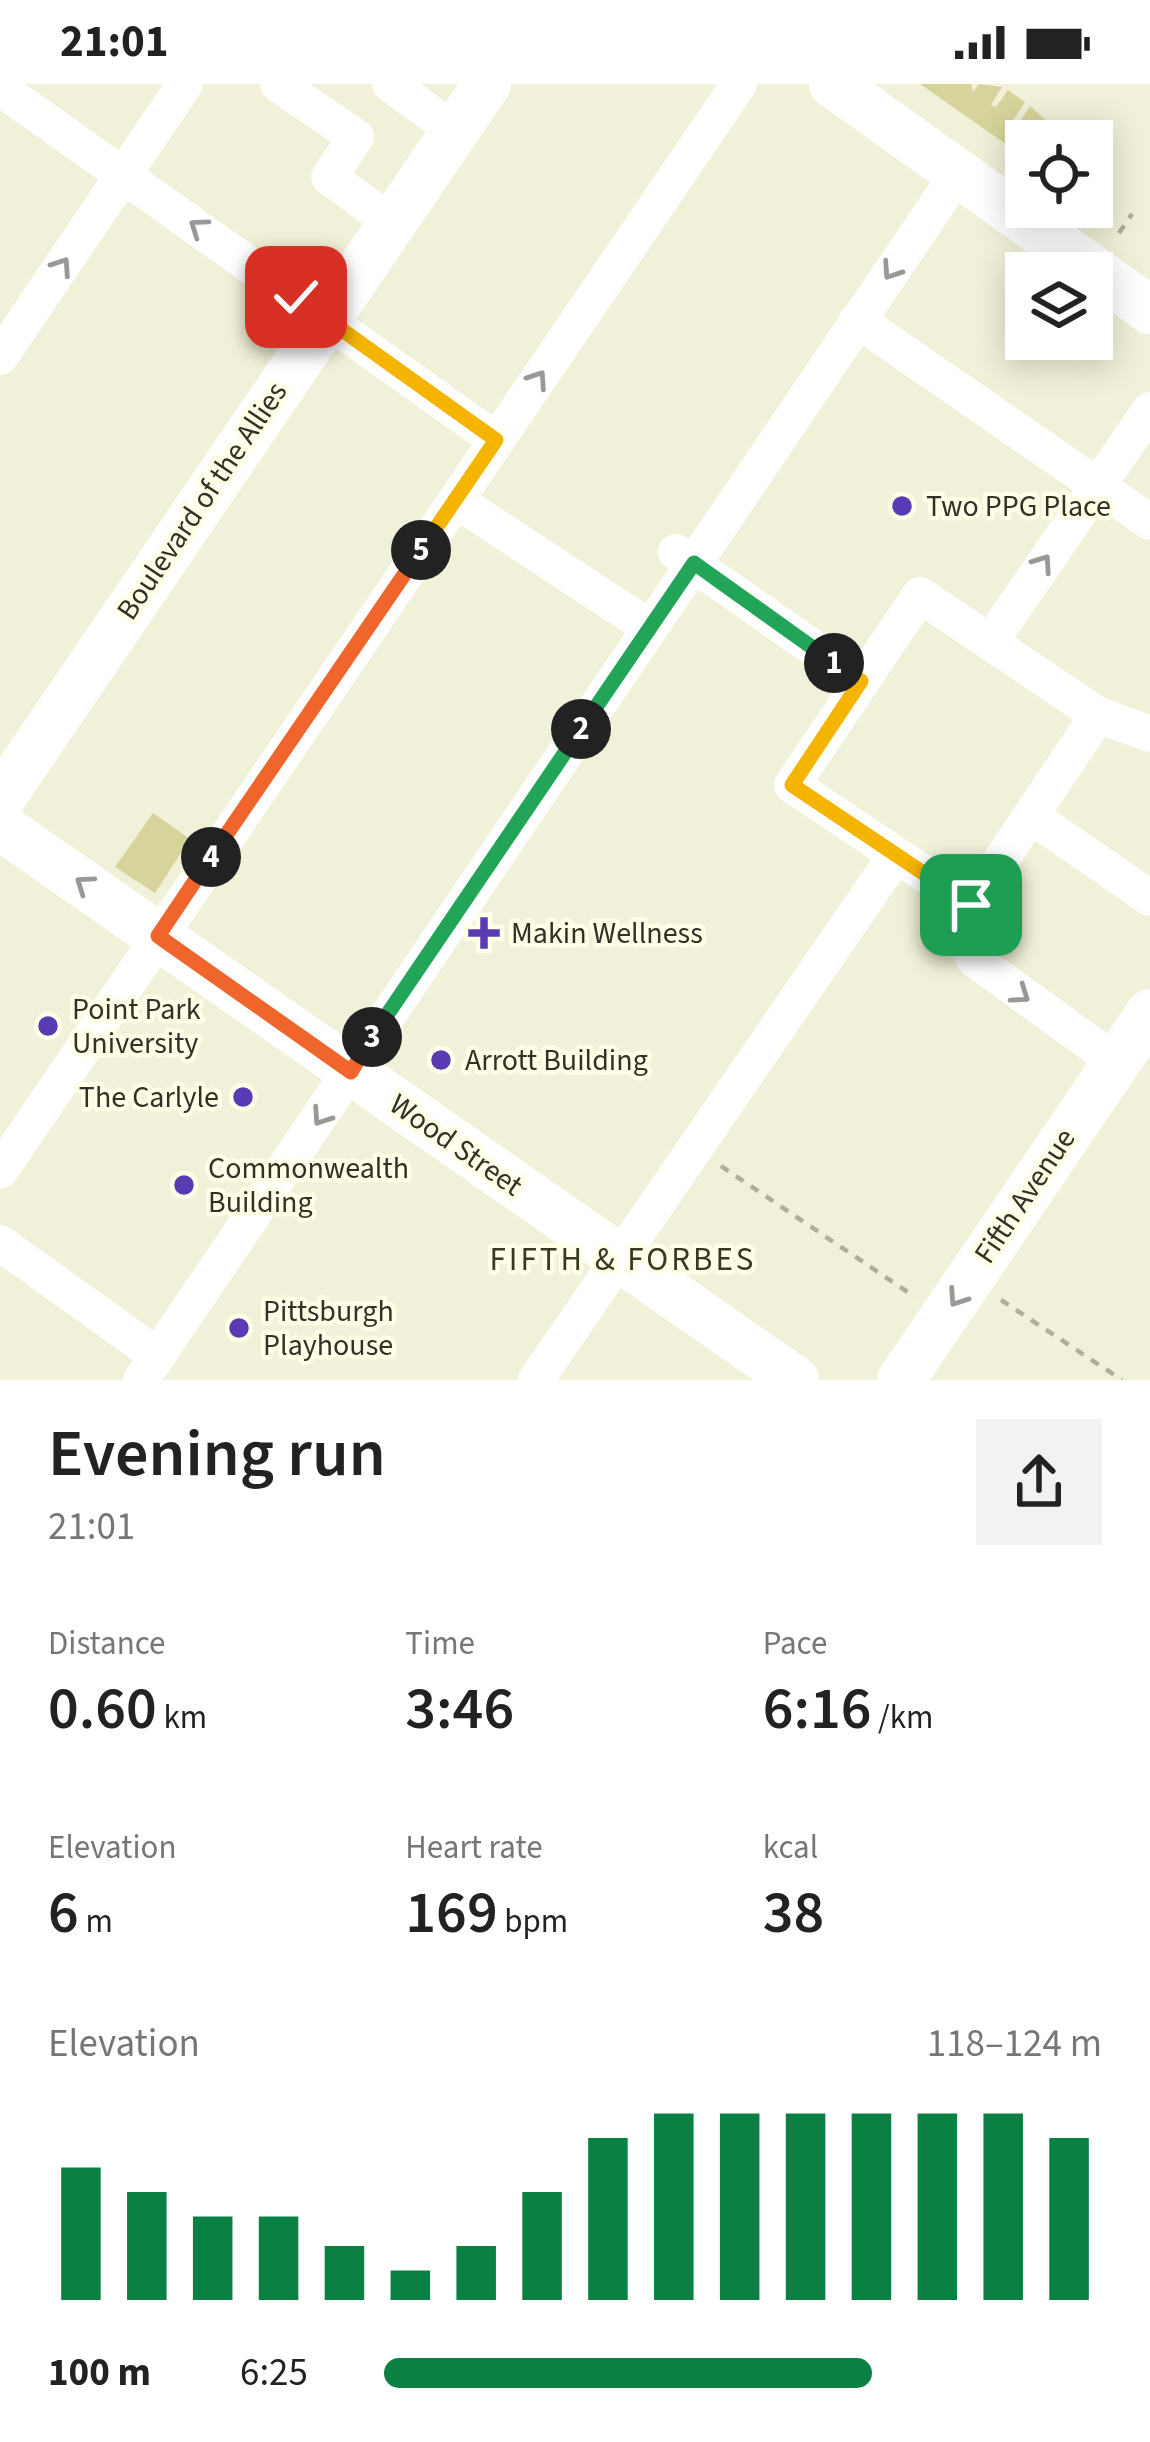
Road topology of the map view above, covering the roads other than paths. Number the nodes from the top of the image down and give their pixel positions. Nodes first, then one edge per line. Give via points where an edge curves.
1 (185, 84) edge
2 (278, 84) edge
3 (390, 84) edge
4 (487, 84) edge
5 (739, 84) edge
6 (833, 84) edge
7 (0, 88) edge
8 (455, 131) junction
9 (123, 175) junction
10 (958, 175) junction
11 (392, 223) junction
12 (1150, 310) edge
13 (857, 320) junction
14 (325, 322) junction
15 (0, 357) edge
16 (1150, 410) edge
17 (496, 440) junction
18 (1097, 486) junction
19 (475, 513) dead end
20 (1150, 522) edge
21 (685, 558) junction
22 (632, 616) dead end
23 (990, 642) junction
24 (861, 681) junction
25 (1098, 715) junction
26 (1150, 734) edge
27 (0, 800) edge
28 (1031, 816) junction
29 (0, 826) edge
30 (896, 855) junction
31 (1150, 898) edge
32 (971, 905) junction
33 (158, 936) junction
34 (1150, 1013) edge
35 (1116, 1062) junction
36 (351, 1072) junction
37 (0, 1171) edge
38 (0, 1244) edge
39 (621, 1260) junction
40 (150, 1368) edge
41 (536, 1380) edge
42 (795, 1380) edge
43 (901, 1380) edge

1 - 9 street
2 - 11 street via 356,137 329,177
3 - 8 street
4 - 8 main road, Boulevard of the Allies
17 -> 5 street
6 - 10 main road
7 - 9 street
8 - 11 main road, Boulevard of the Allies
14 -> 9 street
15 -> 9 street
10 - 12 main road
10 -> 13 street
11 - 14 main road, Boulevard of the Allies
13 - 18 street
13 - 21 street
14 - 17 street
14 - 27 main road, Boulevard of the Allies
16 - 18 street
17 - 33 street
18 - 20 street
23 -> 18 street
19 - 22 street
21 - 24 street
21 - 36 street
23 - 24 street via 920,595
23 - 25 street
24 - 30 street via 792,785
25 - 26 street
25 - 28 street
28 - 31 street
28 - 32 street
33 -> 29 main road, Wood Street
30 - 32 street
30 - 39 street
32 -> 35 street via 965,942 974,959
33 - 36 main road, Wood Street
33 - 37 street
34 - 35 main road, Fifth Avenue
35 -> 43 main road, Fifth Avenue
36 - 39 main road, Wood Street
36 -> 40 street
38 - 40 street
39 - 41 street
39 - 42 main road, Wood Street

